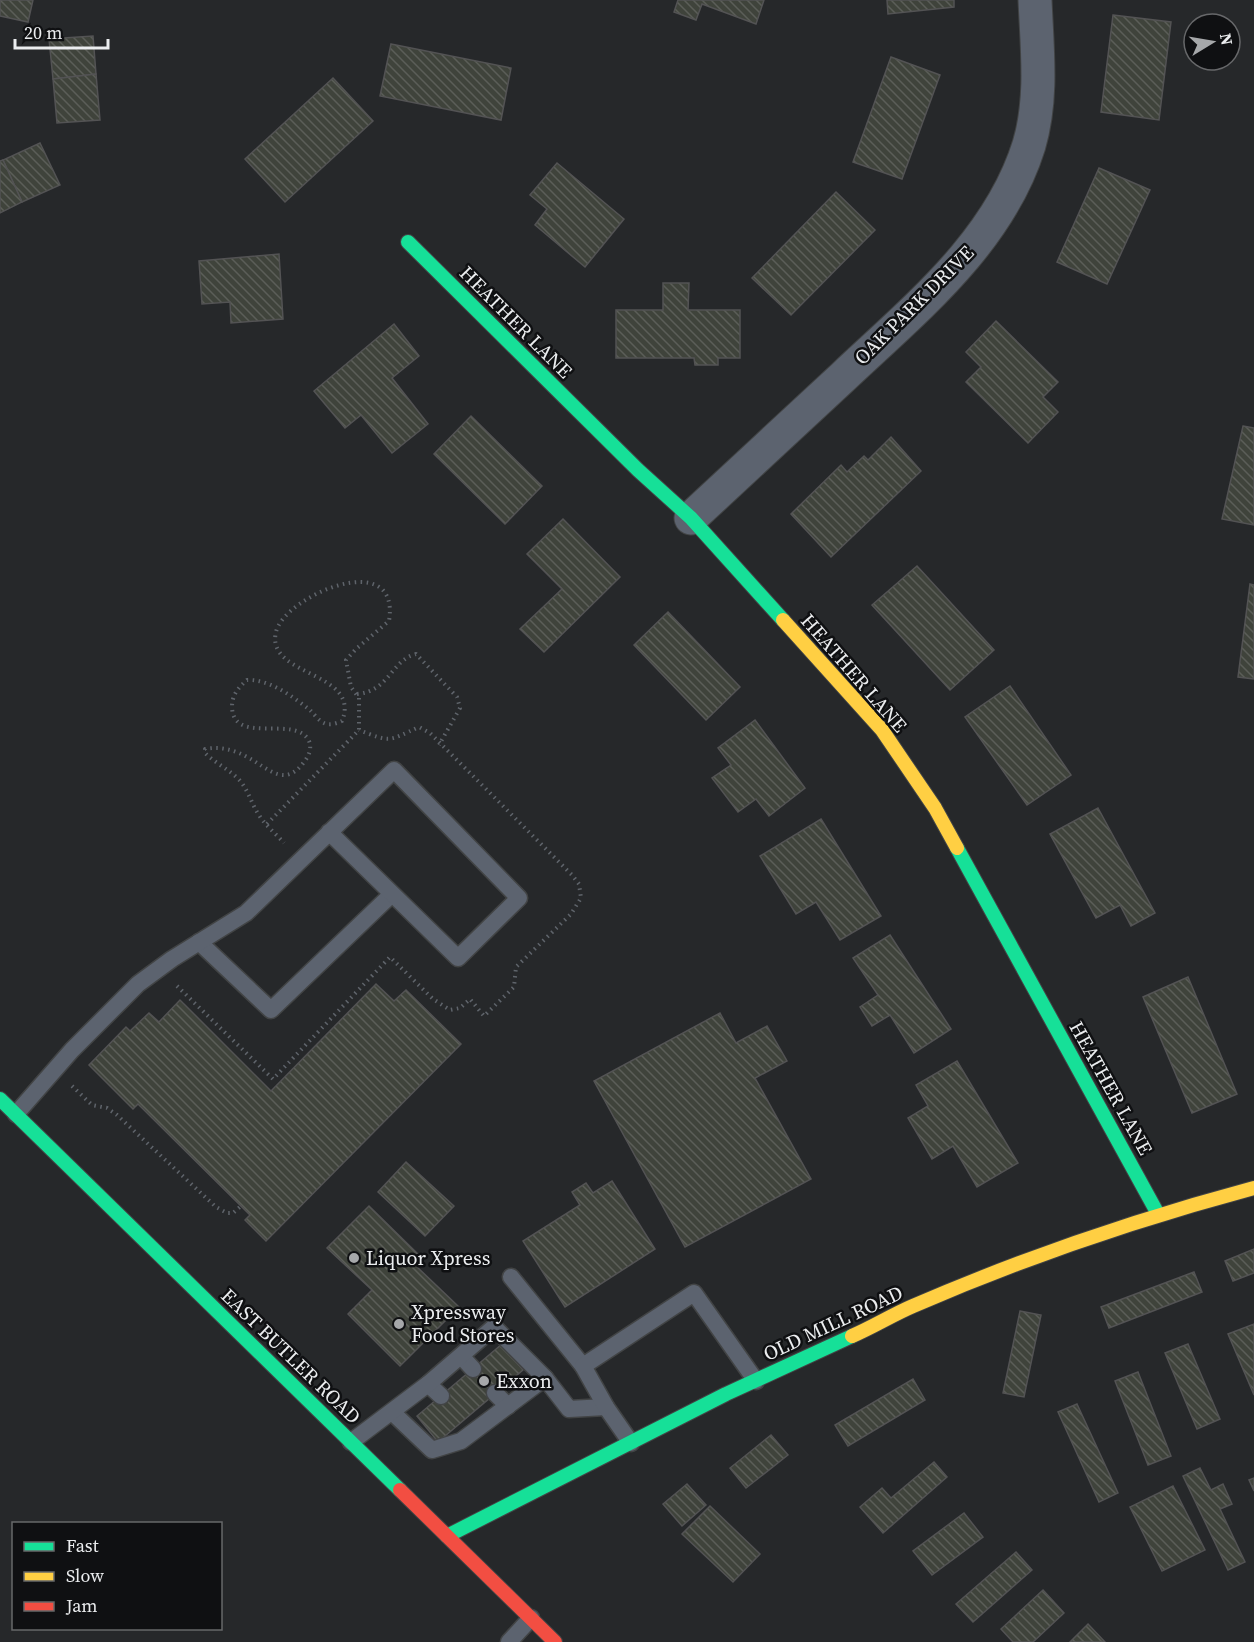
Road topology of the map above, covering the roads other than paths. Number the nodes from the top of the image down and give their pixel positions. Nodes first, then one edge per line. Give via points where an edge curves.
1 (1035, 0) edge
2 (408, 243) dead end
3 (690, 518) junction
4 (329, 832) junction
5 (392, 894) junction
6 (199, 942) junction
7 (0, 1099) edge
8 (16, 1114) junction
9 (1254, 1188) edge
10 (1158, 1214) junction
11 (510, 1277) dead end
12 (461, 1356) junction
13 (583, 1366) junction
14 (473, 1369) dead end
15 (545, 1378) junction
16 (756, 1381) junction
17 (428, 1384) junction
18 (495, 1393) dead end
19 (441, 1396) dead end
20 (508, 1406) junction
21 (606, 1407) junction
22 (392, 1412) junction
23 (351, 1442) junction
24 (631, 1443) junction
25 (447, 1536) junction
26 (531, 1618) junction
27 (509, 1642) edge
28 (555, 1642) edge

1 - 3 street, OAK PARK DRIVE via 1039,85 1036,112 1029,144 1011,190 994,219 922,302
2 - 3 street, HEATHER LANE
3 - 10 street, HEATHER LANE via 882,730 935,808
4 - 5 lane
4 - 5 lane via 393,770 519,898 458,958
4 - 6 lane via 246,913
5 - 6 lane via 271,1010
6 - 8 lane via 138,984
7 - 8 street, EAST BUTLER ROAD
8 - 23 street, EAST BUTLER ROAD
9 - 10 street, OLD MILL ROAD
10 - 16 street, OLD MILL ROAD via 1021,1261 908,1308
11 - 13 lane
12 - 14 lane
12 - 15 lane via 494,1327
12 - 17 lane
13 - 16 lane via 694,1293
13 - 21 lane
15 - 20 lane
15 - 21 lane via 569,1409
16 - 24 street, OLD MILL ROAD
17 - 19 lane
17 - 22 lane
18 - 20 lane
20 - 22 lane via 470,1424 461,1441 432,1450
21 - 24 lane
22 - 23 lane
23 - 25 street, EAST BUTLER ROAD
24 - 25 street, OLD MILL ROAD
25 - 26 street, EAST BUTLER ROAD
26 - 27 lane
26 - 28 street, EAST BUTLER ROAD

